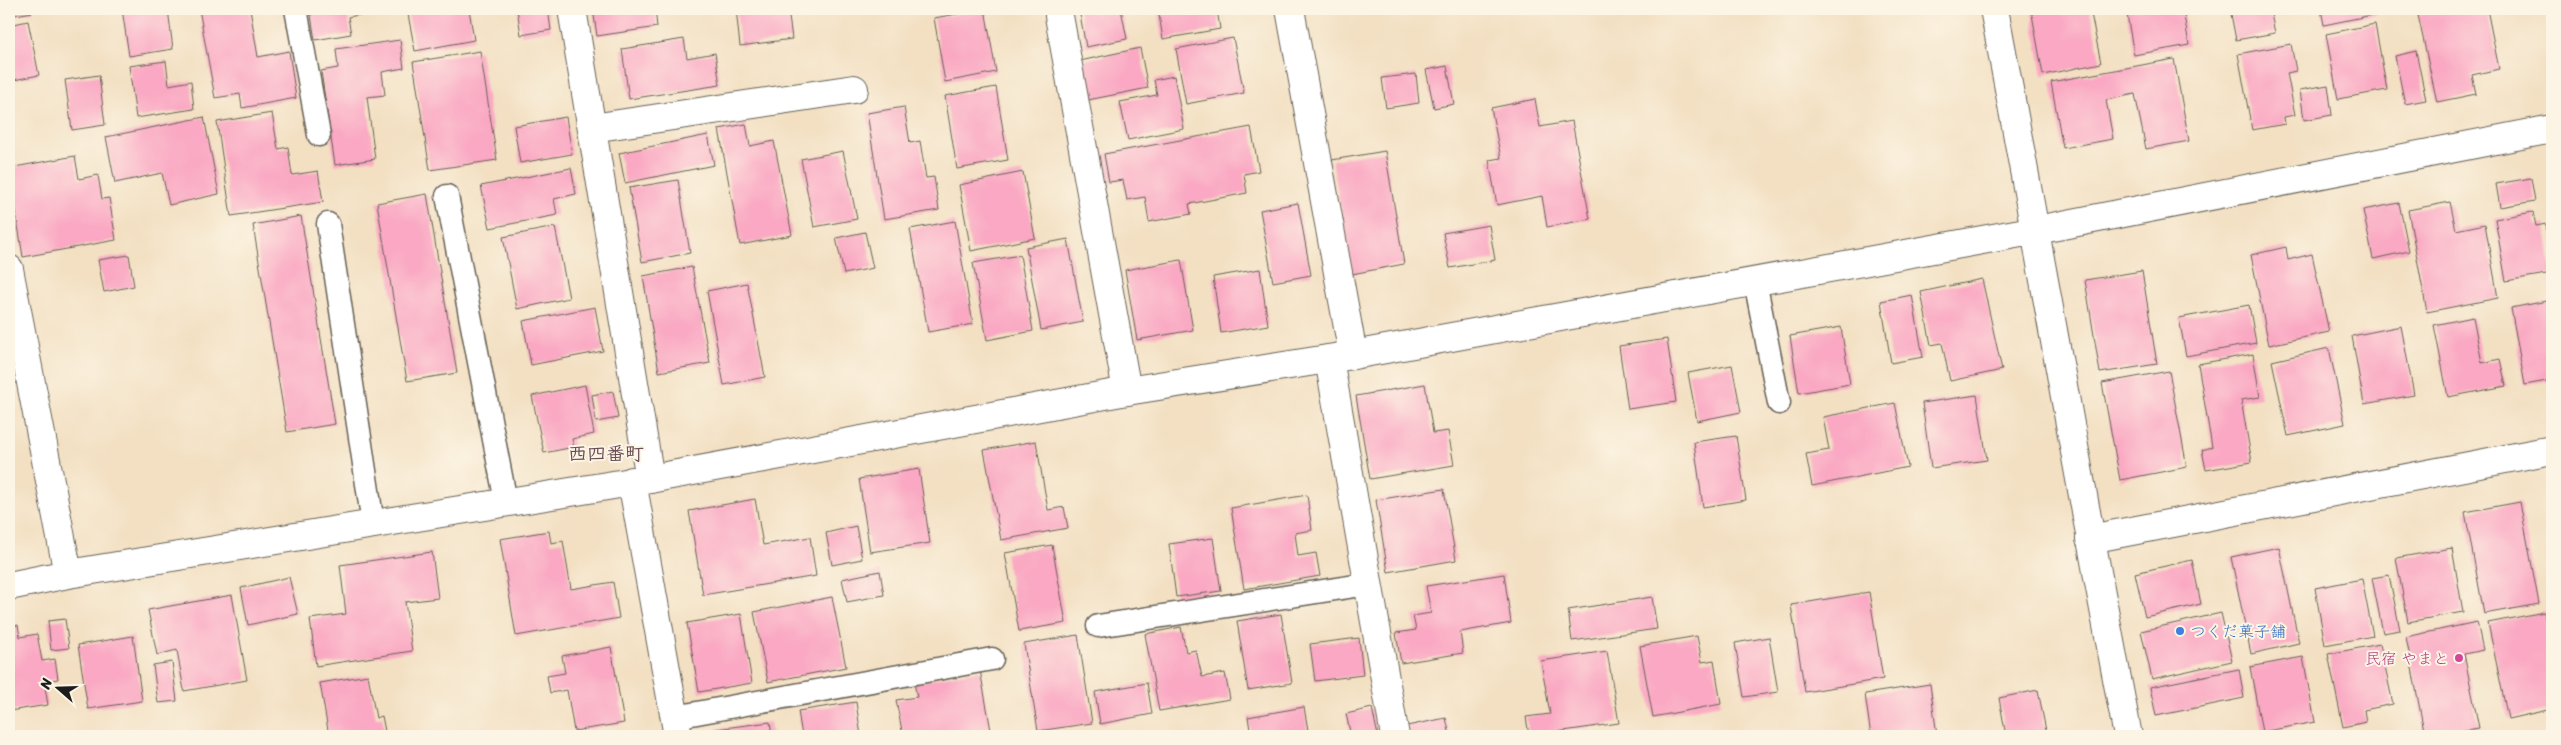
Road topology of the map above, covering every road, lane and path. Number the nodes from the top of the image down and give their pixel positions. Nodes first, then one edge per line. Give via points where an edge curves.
1 (296, 9) edge
2 (572, 9) edge
3 (1290, 9) edge
4 (1994, 9) edge
5 (1059, 16) dead end
6 (854, 89) dead end
7 (592, 128) junction
8 (2552, 129) edge
9 (319, 134) dead end
10 (447, 196) dead end
11 (328, 224) dead end
12 (2037, 230) junction
13 (9, 273) edge
14 (1755, 281) junction
15 (1341, 357) junction
16 (1128, 391) junction
17 (1779, 403) dead end
18 (2552, 450) edge
19 (641, 480) junction
20 (506, 502) junction
21 (373, 524) junction
22 (2090, 539) junction
23 (68, 574) junction
24 (1368, 584) junction
25 (9, 586) edge
26 (1098, 626) dead end
27 (992, 659) dead end
28 (676, 727) edge
29 (1395, 736) edge
30 (2128, 736) edge

1 - 9 lane
2 - 7 street
3 - 15 street
4 - 12 street
5 - 16 street
6 - 7 street
7 - 19 street
8 - 12 street
10 - 20 lane
11 - 21 lane
12 - 14 street
12 - 22 street
13 - 23 street
14 - 15 street
14 - 17 lane
15 - 16 street
15 - 24 street
16 - 19 street
18 - 22 street
19 - 20 street
19 - 28 street
20 - 21 street
21 - 23 street
22 - 30 street
23 - 25 street
24 - 26 lane
24 - 29 street
27 - 28 lane

